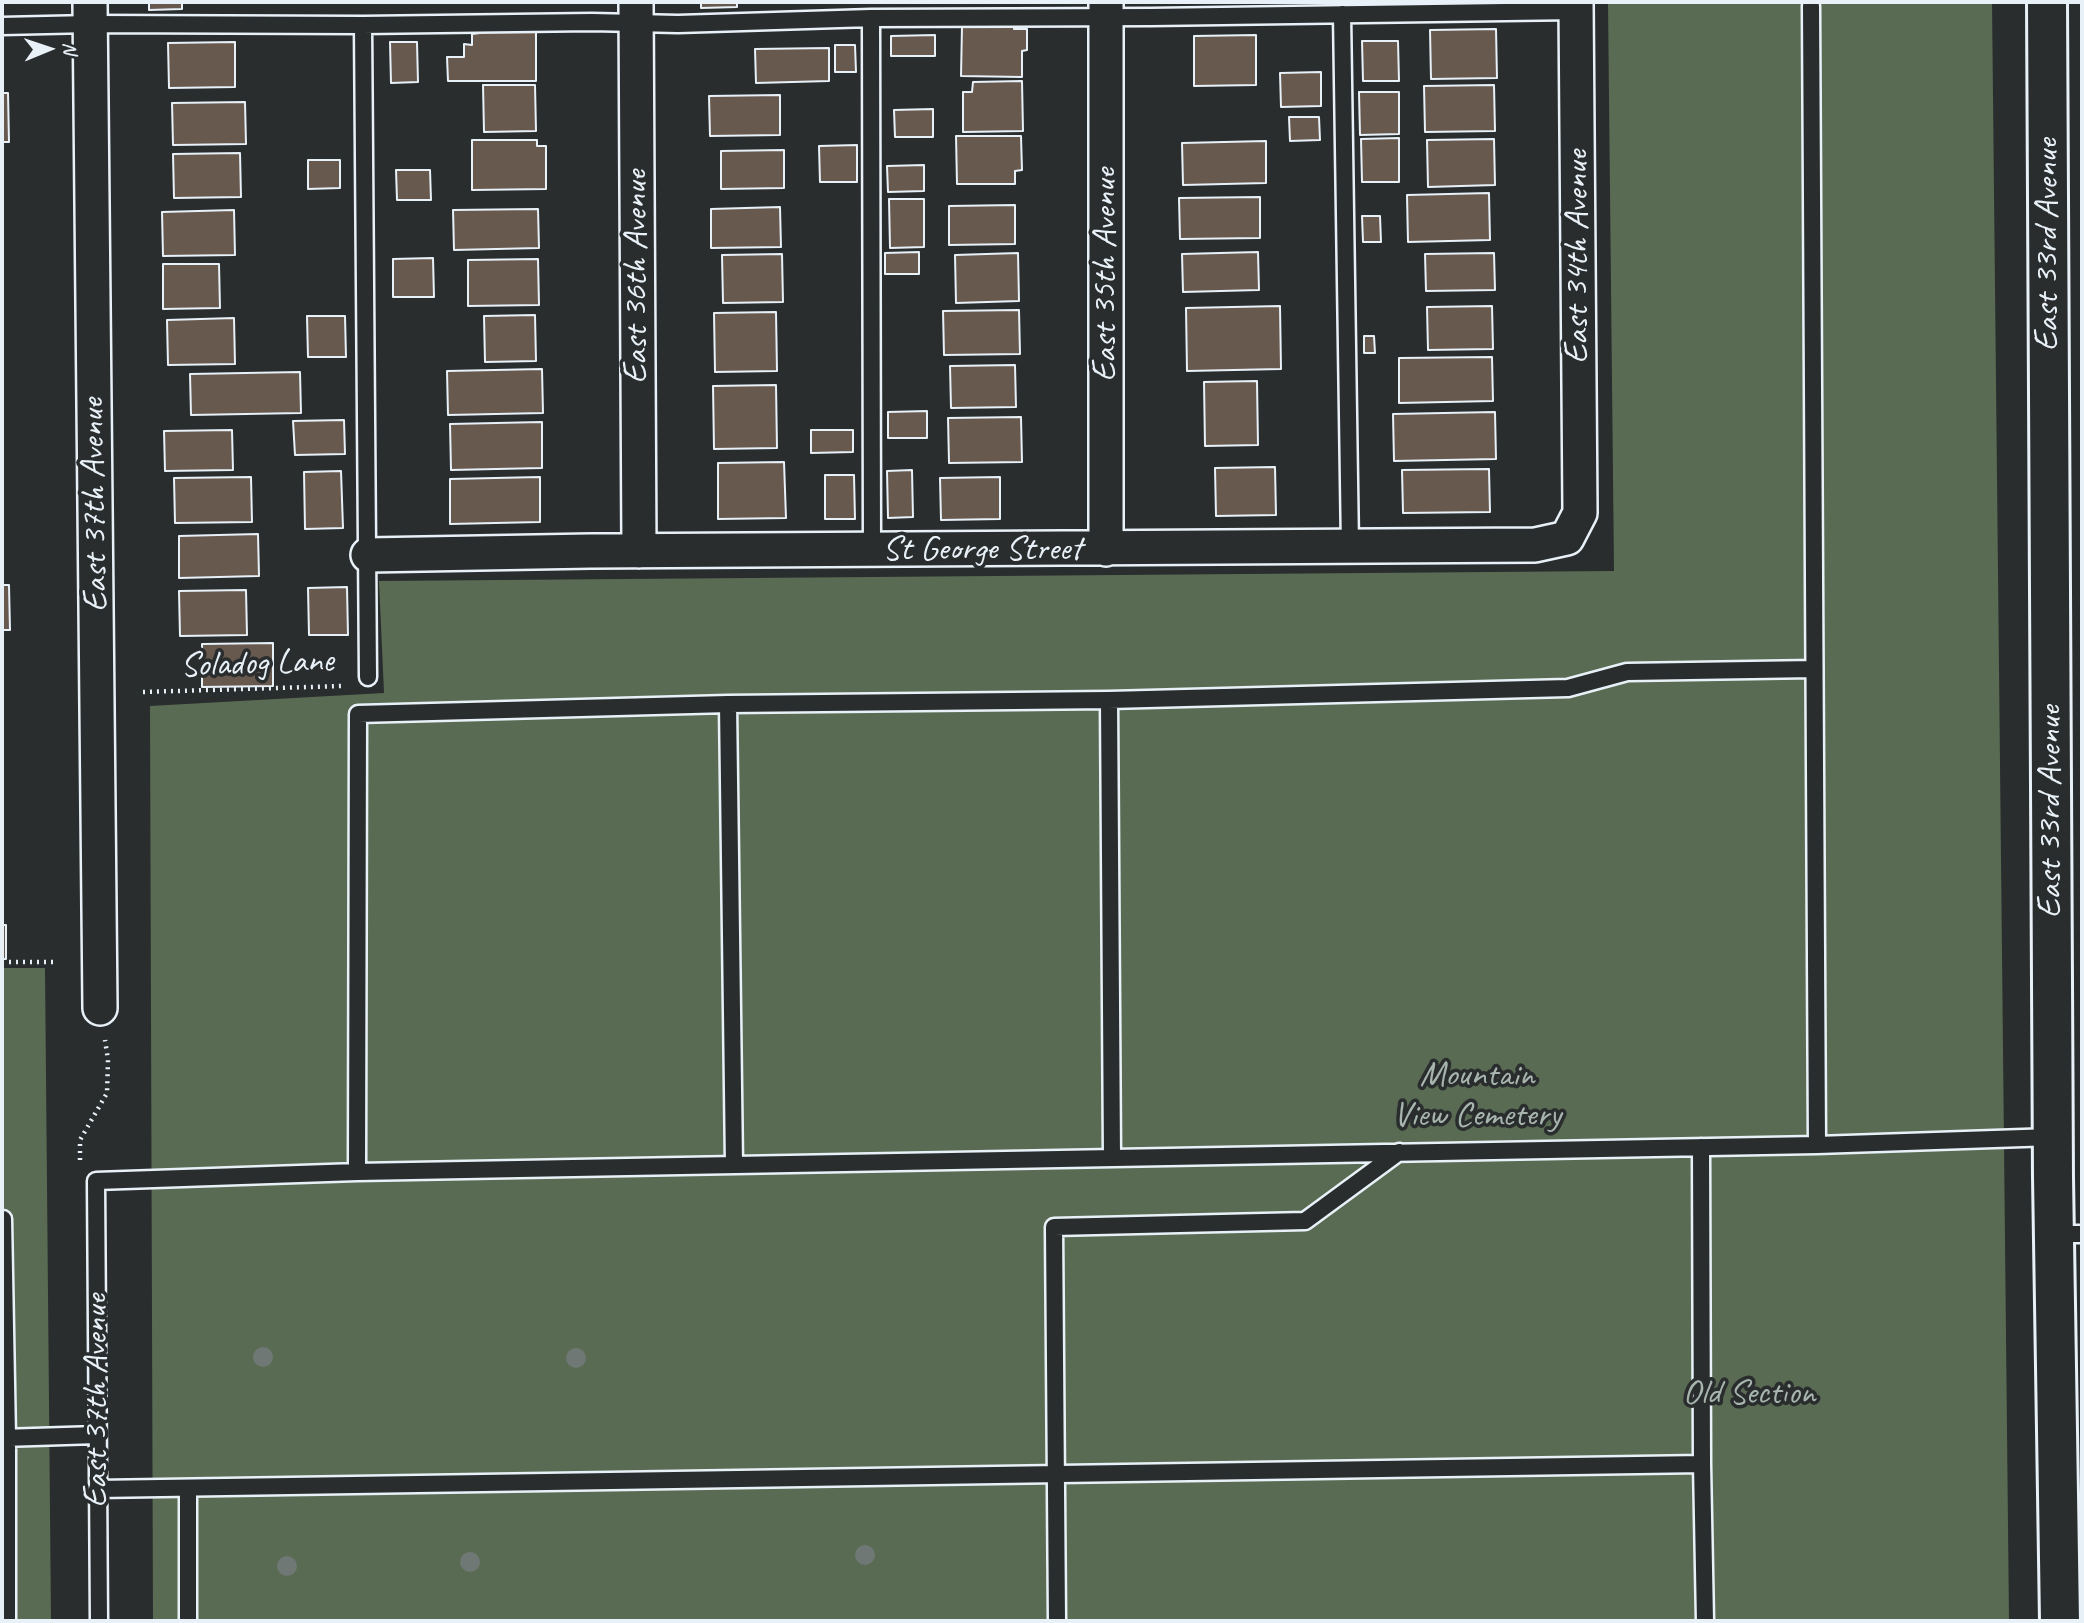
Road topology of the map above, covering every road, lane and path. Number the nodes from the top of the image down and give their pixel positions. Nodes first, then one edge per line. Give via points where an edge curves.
1 (2047, 2) edge
2 (1576, 6) edge
3 (1811, 6) dead end
4 (1106, 9) edge
5 (636, 12) edge
6 (90, 13) edge
7 (1342, 14) junction
8 (871, 18) junction
9 (363, 25) junction
10 (2, 26) edge
11 (1580, 513) joint
12 (1350, 547) junction
13 (1106, 549) junction
14 (872, 550) junction
15 (639, 551) junction
16 (368, 555) junction
17 (1814, 669) junction
18 (368, 677) joint
19 (143, 692) dead end
20 (1109, 699) junction
21 (728, 704) junction
22 (2, 962) edge
23 (55, 962) dead end
24 (100, 1008) joint
25 (2053, 1137) junction
26 (1816, 1145) junction
27 (1701, 1147) junction
28 (1399, 1153) junction
29 (1112, 1158) junction
30 (734, 1165) junction
31 (357, 1172) junction
32 (96, 1181) junction
33 (2, 1219) edge
34 (2068, 1234) edge
35 (97, 1435) junction
36 (5, 1438) edge
37 (1702, 1464) junction
38 (1055, 1474) junction
39 (188, 1488) junction
40 (97, 1489) junction
41 (7, 1621) edge
42 (99, 1621) edge
43 (188, 1621) edge
44 (1057, 1621) edge
45 (1705, 1621) edge
46 (2060, 1621) edge

1 - 25 street, East 33rd Avenue
2 - 7 lane
2 - 11 street, East 34th Avenue
3 - 17 lane
4 - 7 lane
4 - 8 lane
4 - 13 street, East 35th Avenue
5 - 8 lane via 678,24
5 - 9 lane
5 - 15 street, East 36th Avenue
6 - 9 lane
6 - 10 lane
6 - 24 street, East 37th Avenue
7 - 12 lane
8 - 14 lane
9 - 16 lane
11 - 12 street, St George Street via 1567,538 1535,545
12 - 13 street, St George Street
13 - 14 street, St George Street
14 - 15 street, St George Street
15 - 16 street, St George Street
16 - 18 lane
17 - 20 lane via 1627,672 1568,688
17 - 26 lane
18 - 19 path, Soladog Lane via 361,686
20 - 21 lane
20 - 29 lane
21 - 30 lane
21 - 31 lane via 358,714
22 - 23 path
24 - 32 path via 108,1060 107,1093 80,1140 80,1171
25 - 26 lane
25 - 34 street, East 33rd Avenue
26 - 27 lane
27 - 28 lane
27 - 37 lane
28 - 29 lane
28 - 38 lane via 1305,1221 1054,1227
29 - 30 lane
30 - 31 lane
31 - 32 lane
32 - 35 lane, East 37th Avenue
33 - 36 lane
34 - 46 street, East 33rd Avenue
35 - 36 lane
35 - 40 lane, East 37th Avenue
36 - 41 lane
37 - 38 lane
37 - 45 lane
38 - 39 lane
38 - 44 lane
39 - 40 lane
39 - 43 lane
40 - 42 lane, East 37th Avenue

